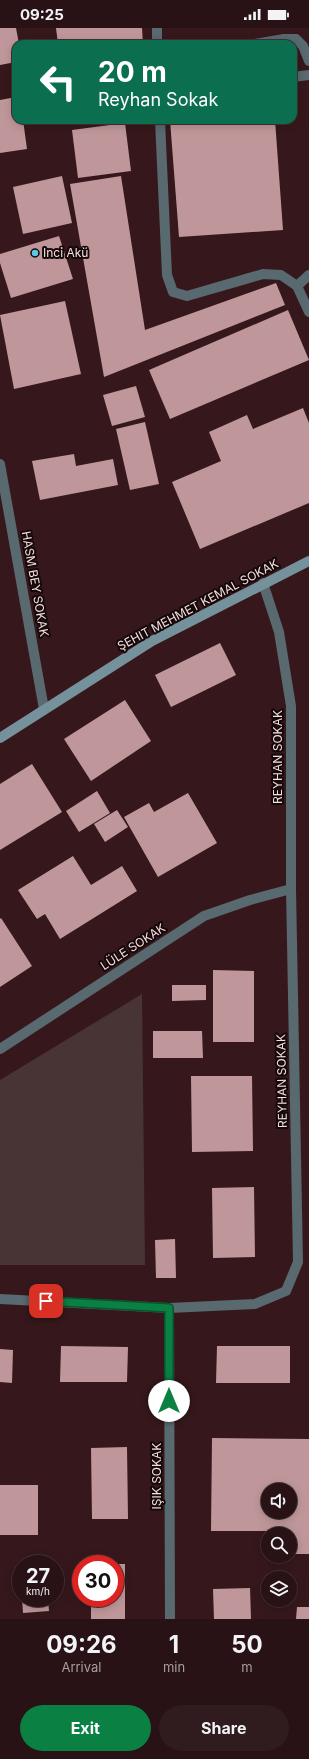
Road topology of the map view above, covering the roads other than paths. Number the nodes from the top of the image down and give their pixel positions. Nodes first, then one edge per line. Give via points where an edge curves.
1 (157, 28) edge
2 (157, 40) edge
3 (278, 40) edge
4 (297, 40) edge
5 (297, 40) edge
6 (309, 61) edge
7 (309, 75) edge
8 (297, 76) edge
9 (160, 124) edge
10 (309, 275) edge
11 (297, 286) junction
12 (309, 312) edge
13 (0, 464) edge
14 (309, 561) edge
15 (263, 583) junction
16 (44, 709) junction
17 (0, 738) edge
18 (291, 889) junction
19 (0, 1049) edge
20 (0, 1299) edge
21 (169, 1308) junction
22 (170, 1619) edge

1 - 2 street
3 - 5 street
4 - 6 street via 303,46
7 - 8 street
9 - 11 street via 167,275 173,292 187,296 263,274 281,275
10 - 11 street
11 - 12 street
13 - 16 street, HASM BEY SOKAK
14 - 15 street, ŞEHIT MEHMET KEMAL SOKAK
15 - 16 street, ŞEHIT MEHMET KEMAL SOKAK via 152,641
15 - 18 street, REYHAN SOKAK via 279,632 291,706
16 - 17 street, ŞEHIT MEHMET KEMAL SOKAK
18 - 19 street, LÜLE SOKAK via 204,916
18 - 21 street, REYHAN SOKAK via 298,1262 286,1291 255,1304
20 - 21 street, REYHAN SOKAK
21 - 22 street

